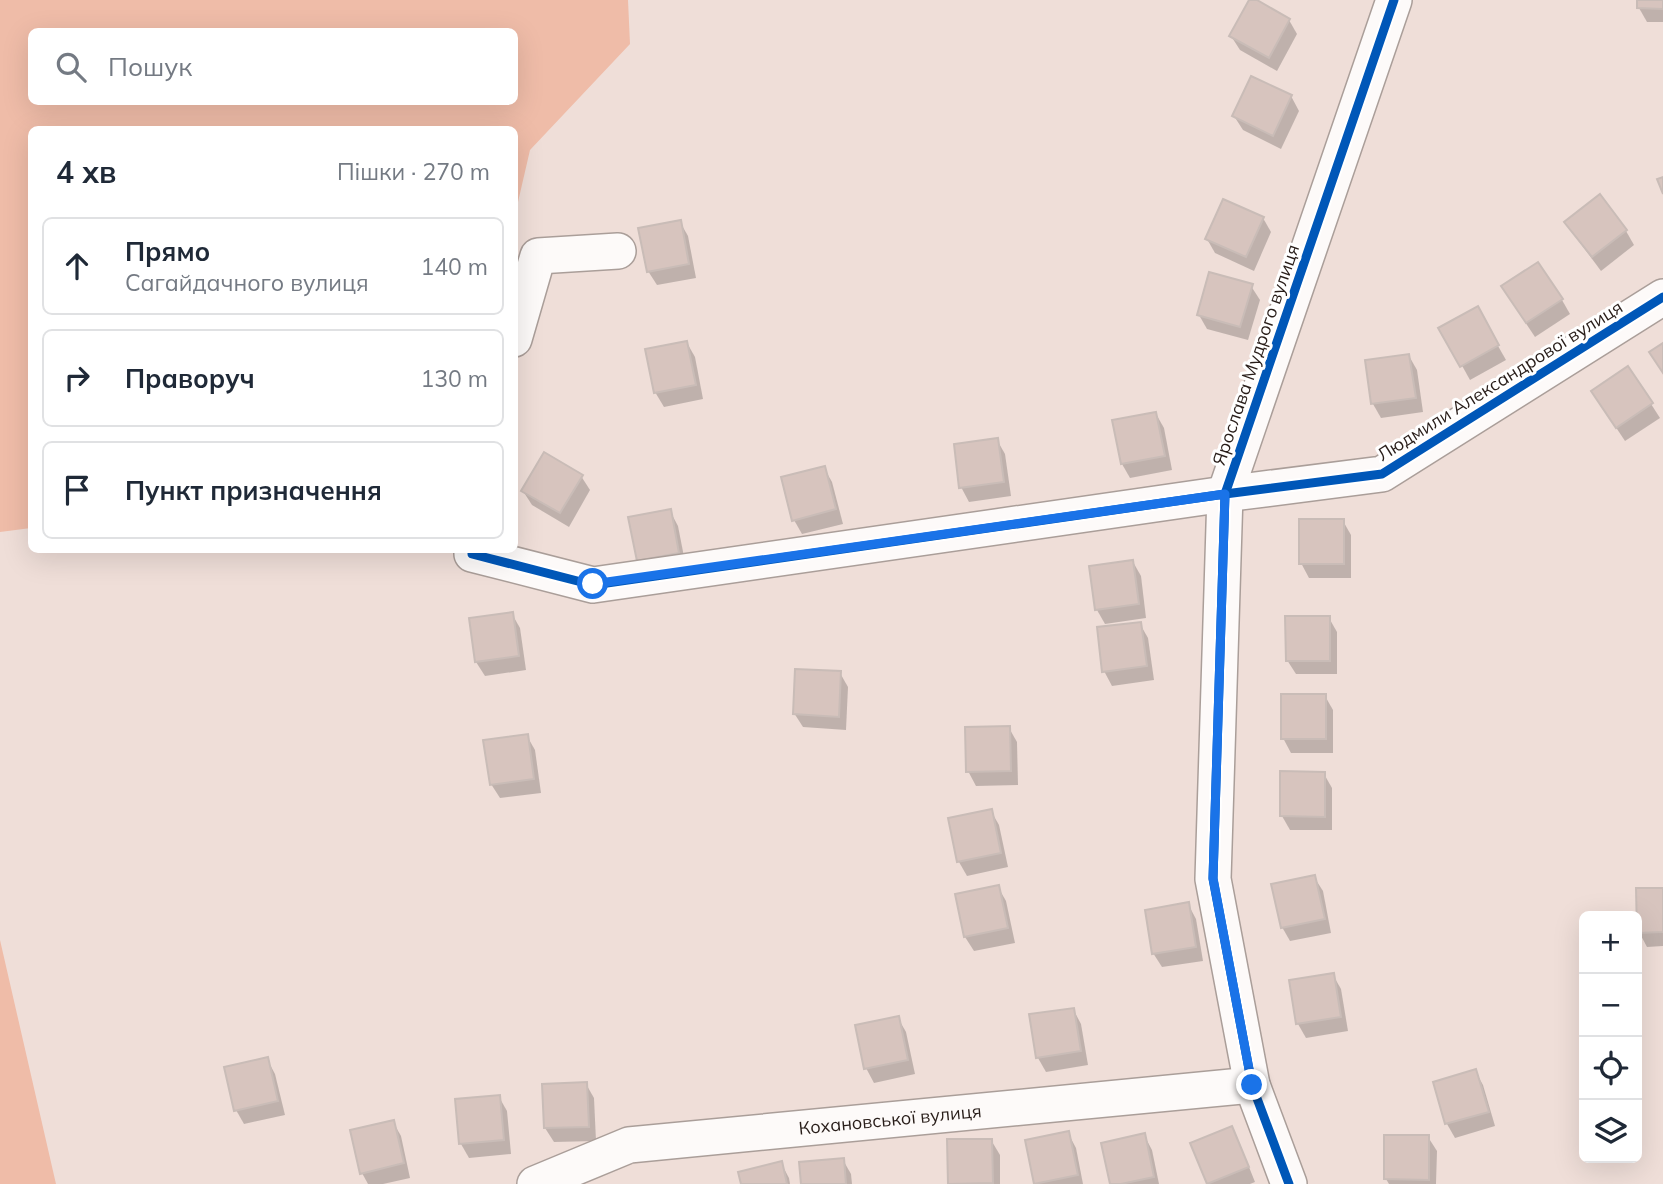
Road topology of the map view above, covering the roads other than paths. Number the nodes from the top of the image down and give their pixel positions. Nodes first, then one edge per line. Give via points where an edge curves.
1 (1394, 0) edge
2 (618, 251) dead end
3 (1663, 297) edge
4 (518, 325) edge
5 (1225, 494) junction
6 (472, 553) edge
7 (1252, 1085) junction
8 (535, 1184) edge
9 (1289, 1184) edge

1 - 5 street, Ярослава Мудрого вулиця
2 - 4 street via 538,256
3 - 5 street, Людмили Александрової вулиця via 1382,474
5 - 6 street, Людмили Александрової вулиця via 593,584
5 - 7 street, Ярослава Мудрого вулиця via 1213,878
7 - 8 street, Кохановської вулиця via 629,1145
7 - 9 street, Ярослава Мудрого вулиця

